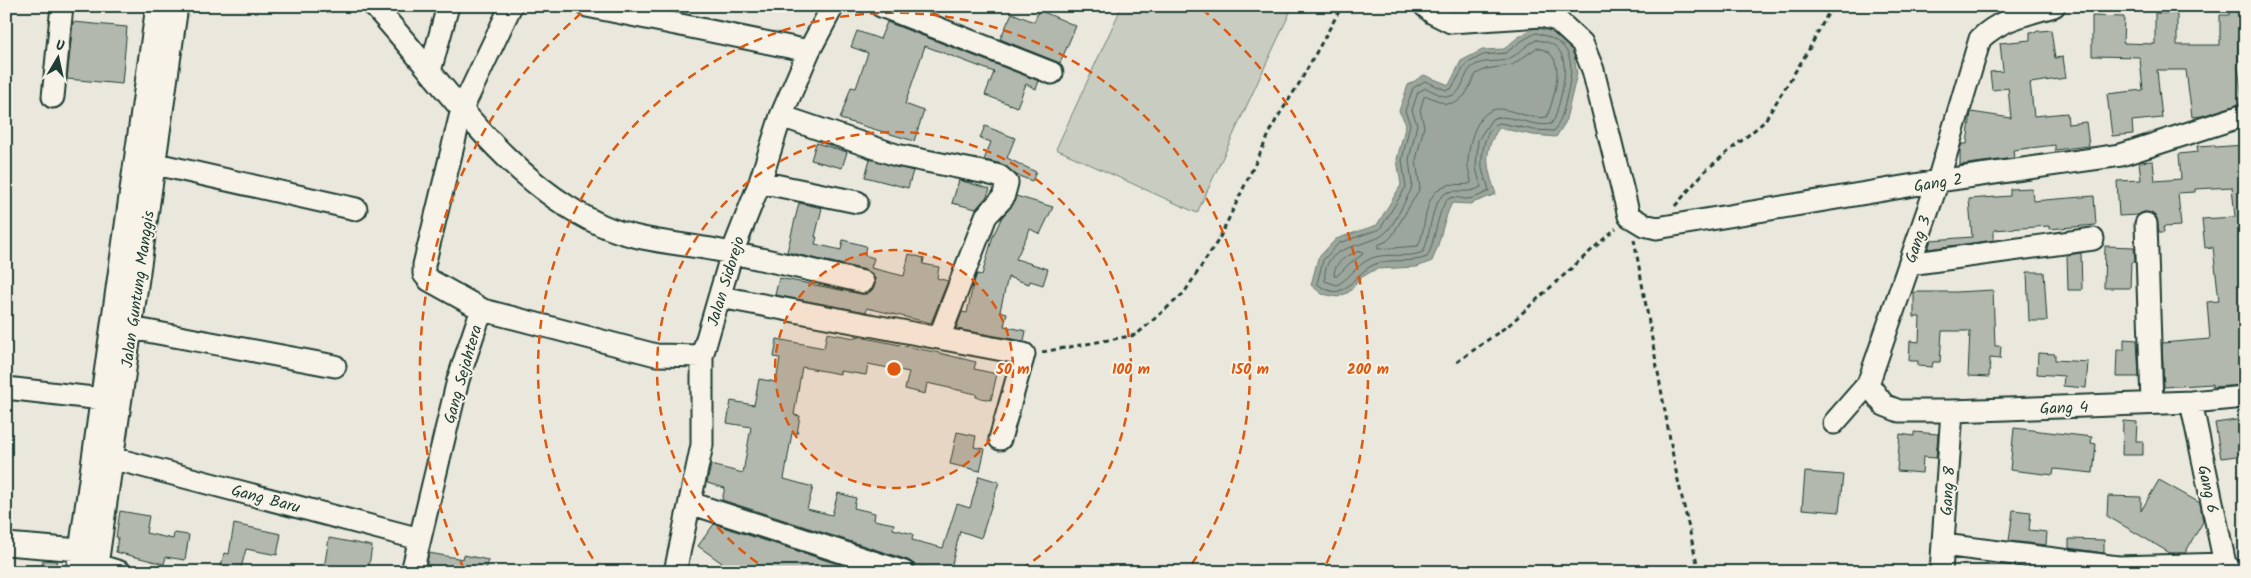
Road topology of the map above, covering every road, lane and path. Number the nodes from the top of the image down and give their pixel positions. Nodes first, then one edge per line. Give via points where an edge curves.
1 (62, 6) edge
2 (157, 6) edge
3 (177, 6) edge
4 (374, 6) edge
5 (448, 6) edge
6 (511, 6) edge
7 (587, 6) edge
8 (834, 6) edge
9 (881, 6) edge
10 (1342, 6) edge
11 (1424, 6) edge
12 (1832, 6) edge
13 (2054, 6) edge
14 (809, 51) junction
15 (430, 71) junction
16 (1052, 73) dead end
17 (53, 97) dead end
18 (462, 109) junction
19 (2245, 114) edge
20 (781, 116) junction
21 (150, 132) junction
22 (156, 164) junction
23 (1938, 181) junction
24 (760, 182) junction
25 (857, 202) dead end
26 (356, 209) dead end
27 (1630, 216) junction
28 (2146, 224) dead end
29 (1657, 228) junction
30 (2093, 239) dead end
31 (732, 253) junction
32 (1909, 264) junction
33 (863, 282) dead end
34 (720, 297) junction
35 (483, 310) junction
36 (131, 328) junction
37 (939, 338) junction
38 (1024, 354) junction
39 (702, 356) junction
40 (1457, 362) dead end
41 (335, 366) dead end
42 (1868, 384) junction
43 (6, 388) edge
44 (2245, 396) edge
45 (102, 399) junction
46 (2190, 402) junction
47 (2152, 403) junction
48 (1952, 411) junction
49 (1834, 422) dead end
50 (1000, 439) dead end
51 (112, 458) junction
52 (690, 503) junction
53 (420, 538) junction
54 (6, 544) edge
55 (1943, 545) junction
56 (80, 550) junction
57 (97, 568) edge
58 (2230, 568) edge
59 (2132, 569) edge
60 (77, 572) edge
61 (120, 572) edge
62 (412, 572) edge
63 (675, 572) edge
64 (904, 572) edge
65 (1699, 572) edge
66 (1941, 572) edge

1 - 17 street
2 - 21 street, Jalan Guntung Manggis
3 - 21 street, Jalan Guntung Manggis
4 - 15 street
5 - 15 street
6 - 18 street
7 - 14 street
8 - 14 street, Jalan Sidorejo
9 - 16 street
10 - 38 path via 1276,120 1219,240 1184,293 1136,335
11 - 27 street via 1451,22 1542,16 1557,20 1582,44 1593,70
12 - 29 path via 1764,122 1704,171
13 - 23 street, Gang 3 via 2001,23 1980,39
14 - 20 street, Jalan Sidorejo
15 - 18 street
18 - 31 street via 528,177 602,225 644,237
18 - 35 street via 424,274 429,280
19 - 23 street, Gang 2 via 2121,155
20 - 24 street, Jalan Sidorejo
20 - 37 street via 896,155 999,176 1006,183 1003,198 986,216
21 - 22 street, Jalan Guntung Manggis
21 - 45 street, Jalan Guntung Manggis
22 - 26 street
22 - 36 street, Jalan Guntung Manggis
23 - 29 street, Gang 2
23 - 32 street, Gang 3
24 - 25 street
24 - 31 street, Jalan Sidorejo
27 - 29 street via 1644,225
27 - 40 path via 1510,324
27 - 65 path via 1675,467
28 - 47 street
30 - 32 street
31 - 33 street
31 - 34 street, Jalan Sidorejo
32 - 42 street, Gang 3
34 - 37 street
34 - 39 street, Jalan Sidorejo
35 - 39 street, Gang Sejahtera via 656,355
35 - 53 street, Gang Sejahtera via 458,380
36 - 41 street
36 - 51 street, Jalan Guntung Manggis
37 - 38 street
38 - 50 street
39 - 52 street, Jalan Sidorejo via 702,444
42 - 48 street, Gang 4 via 1884,405 1899,411
42 - 49 street
43 - 45 street
44 - 46 street, Gang 4
45 - 56 street, Jalan Guntung Manggis
46 - 47 street, Gang 4
46 - 58 street, Gang 6
47 - 48 street, Gang 4
48 - 55 street, Gang 8
51 - 53 street, Gang Baru
51 - 57 street, Jalan Guntung Manggis
52 - 63 street, Jalan Sidorejo
52 - 64 street
53 - 62 street, Gang Sejahtera
54 - 56 street
55 - 59 street
55 - 66 street, Gang 8
56 - 60 street, Jalan Guntung Manggis
57 - 61 street
58 - 59 street

